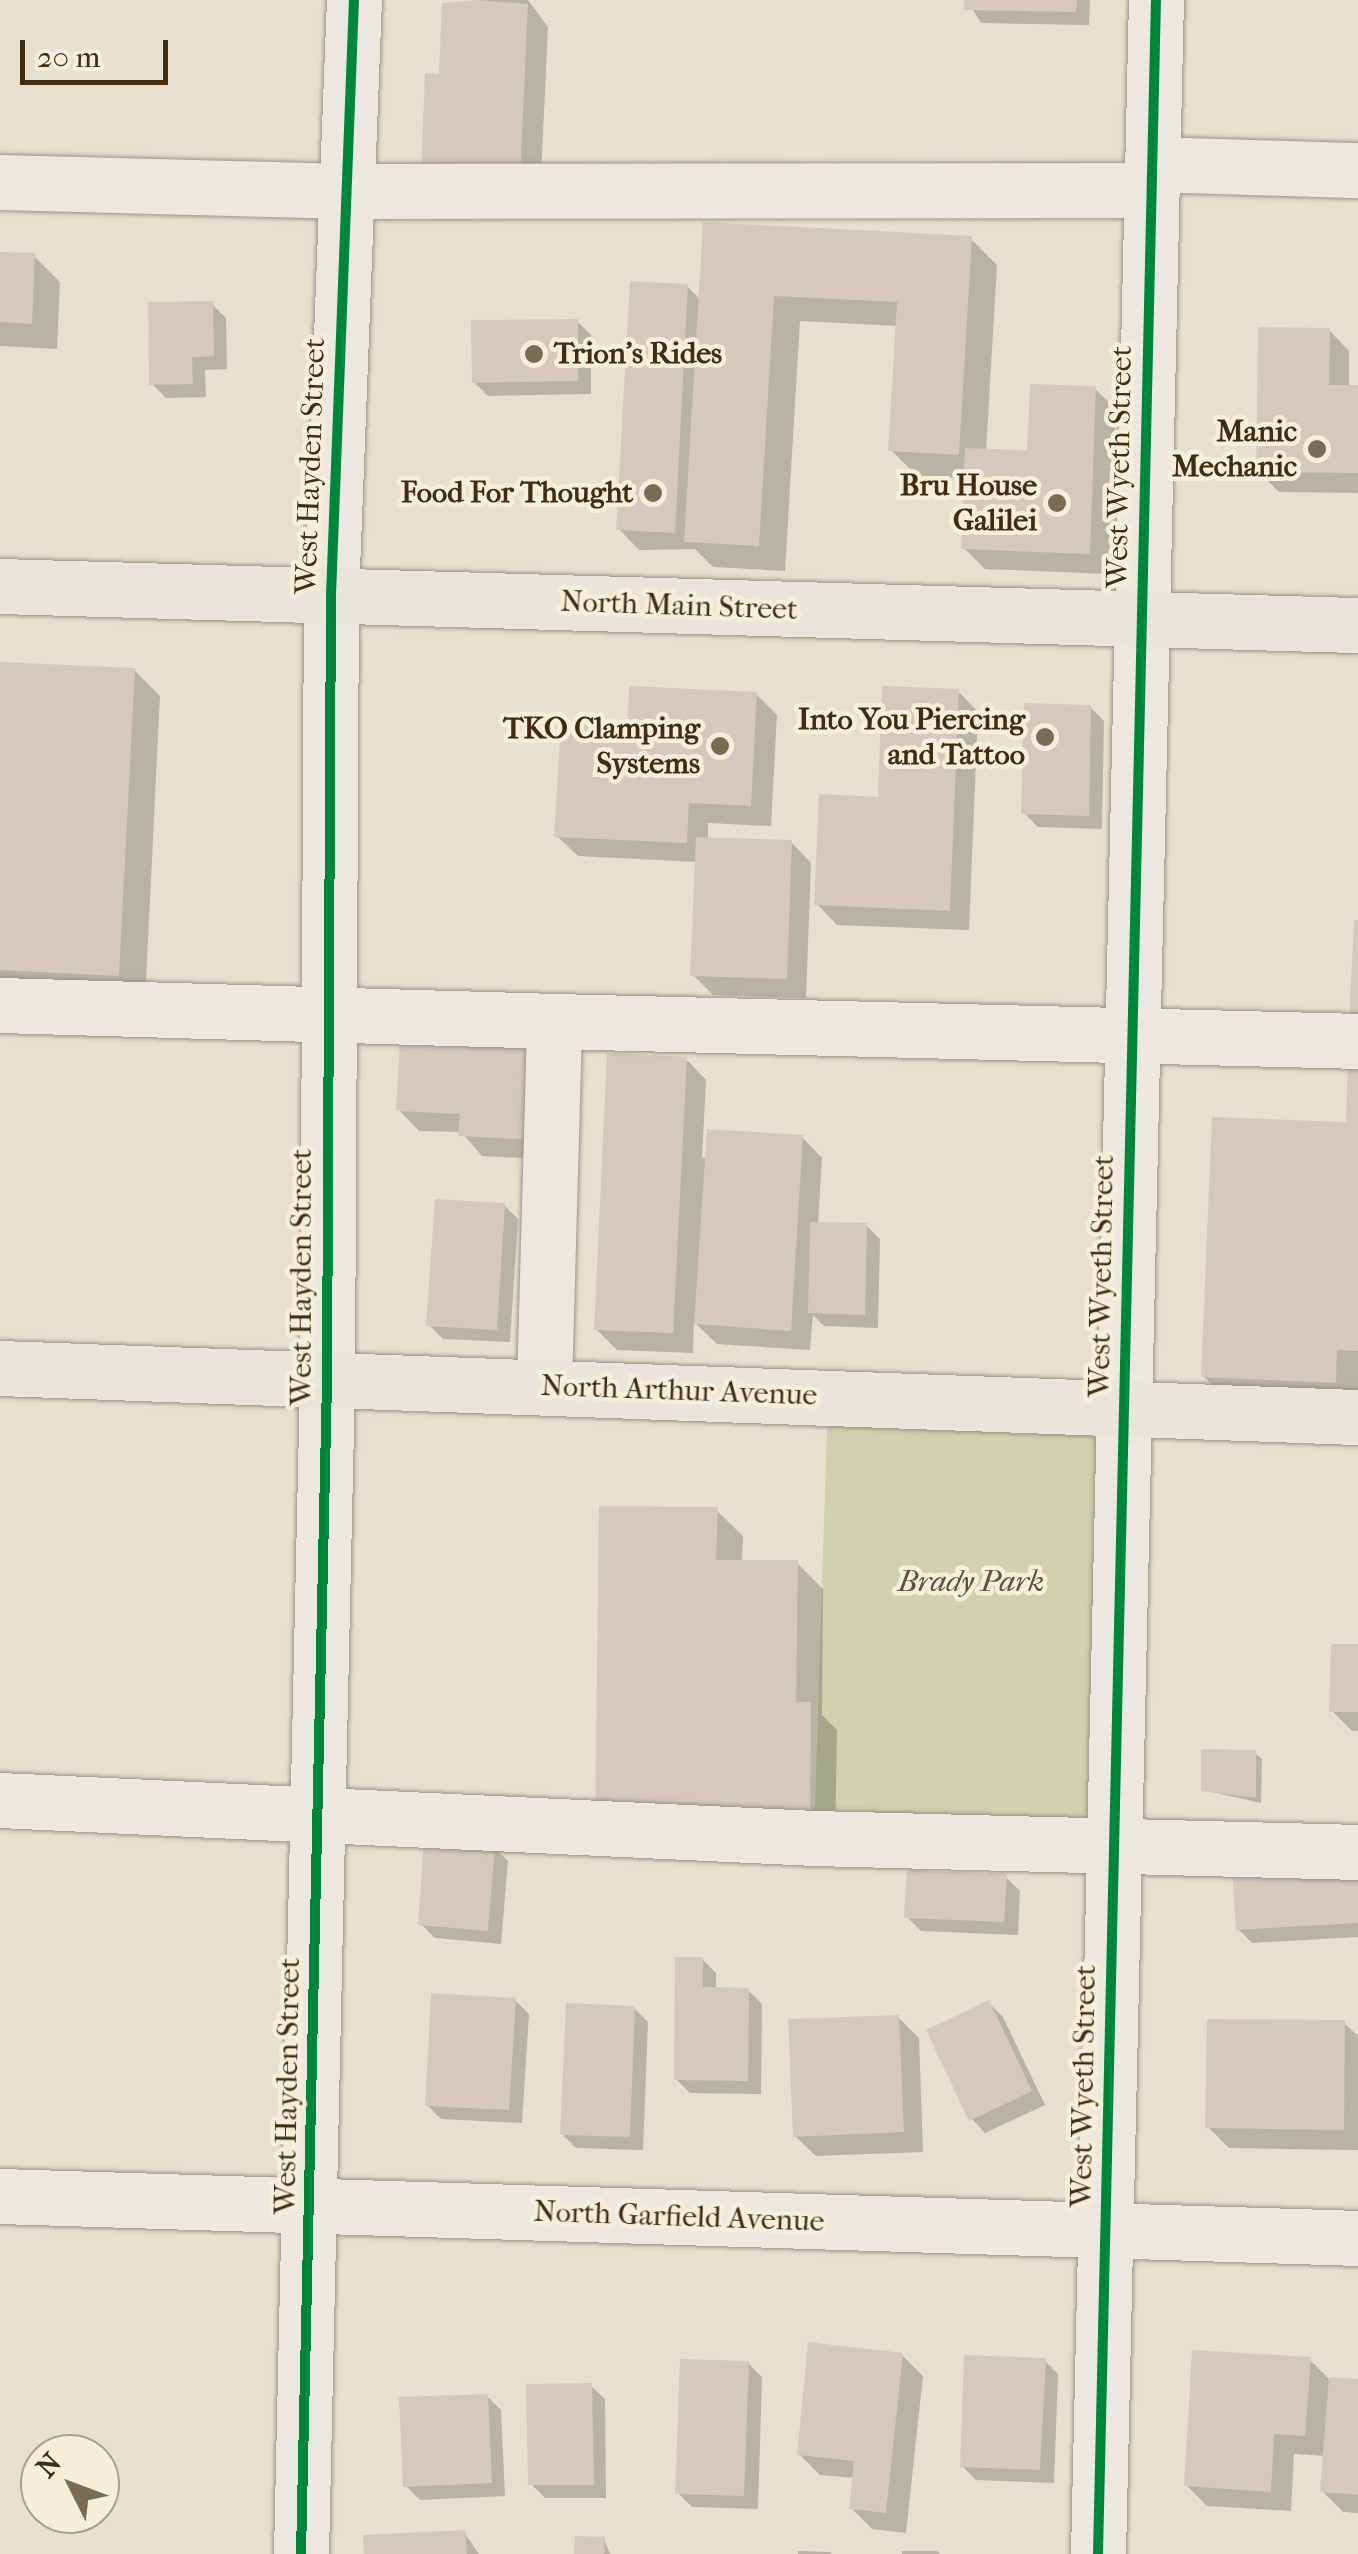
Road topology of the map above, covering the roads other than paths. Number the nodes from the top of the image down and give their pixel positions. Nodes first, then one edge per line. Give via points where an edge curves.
1 (354, 0) edge
2 (1156, 0) edge
3 (1358, 170) edge
4 (1152, 177) junction
5 (0, 182) edge
6 (347, 191) junction
7 (0, 586) edge
8 (331, 595) junction
9 (1142, 621) junction
10 (1358, 625) edge
11 (0, 1005) edge
12 (329, 1018) junction
13 (554, 1020) junction
14 (1132, 1035) junction
15 (1358, 1041) edge
16 (0, 1368) edge
17 (327, 1378) junction
18 (544, 1386) junction
19 (1124, 1405) junction
20 (1358, 1418) edge
21 (0, 1800) edge
22 (320, 1812) junction
23 (1114, 1847) junction
24 (1358, 1852) edge
25 (0, 2196) edge
26 (310, 2206) junction
27 (1106, 2230) junction
28 (1358, 2238) edge
29 (301, 2554) edge
30 (1098, 2554) edge

1 - 6 street, West Hayden Street
2 - 4 street, West Wyeth Street
3 - 4 street
4 - 6 street
4 - 9 street, West Wyeth Street
5 - 6 street
6 - 8 street, West Hayden Street
7 - 8 main road, North Main Street
8 - 9 main road, North Main Street
8 - 12 street, West Hayden Street
9 - 10 main road, North Main Street
9 - 14 street, West Wyeth Street
11 - 12 street
12 - 13 street
12 - 17 street, West Hayden Street
13 - 14 street
13 - 18 street
14 - 15 street
14 - 19 street, West Wyeth Street
16 - 17 main road, North Arthur Avenue
17 - 18 main road, North Arthur Avenue
17 - 22 street, West Hayden Street
18 - 19 main road, North Arthur Avenue
19 - 20 main road, North Arthur Avenue
19 - 23 street, West Wyeth Street
21 - 22 street
22 - 23 street
22 - 26 street, West Hayden Street
23 - 24 street
23 - 27 street, West Wyeth Street
25 - 26 street, North Garfield Avenue
26 - 27 street, North Garfield Avenue
26 - 29 street, West Hayden Street
27 - 28 street, North Garfield Avenue
27 - 30 street, West Wyeth Street

